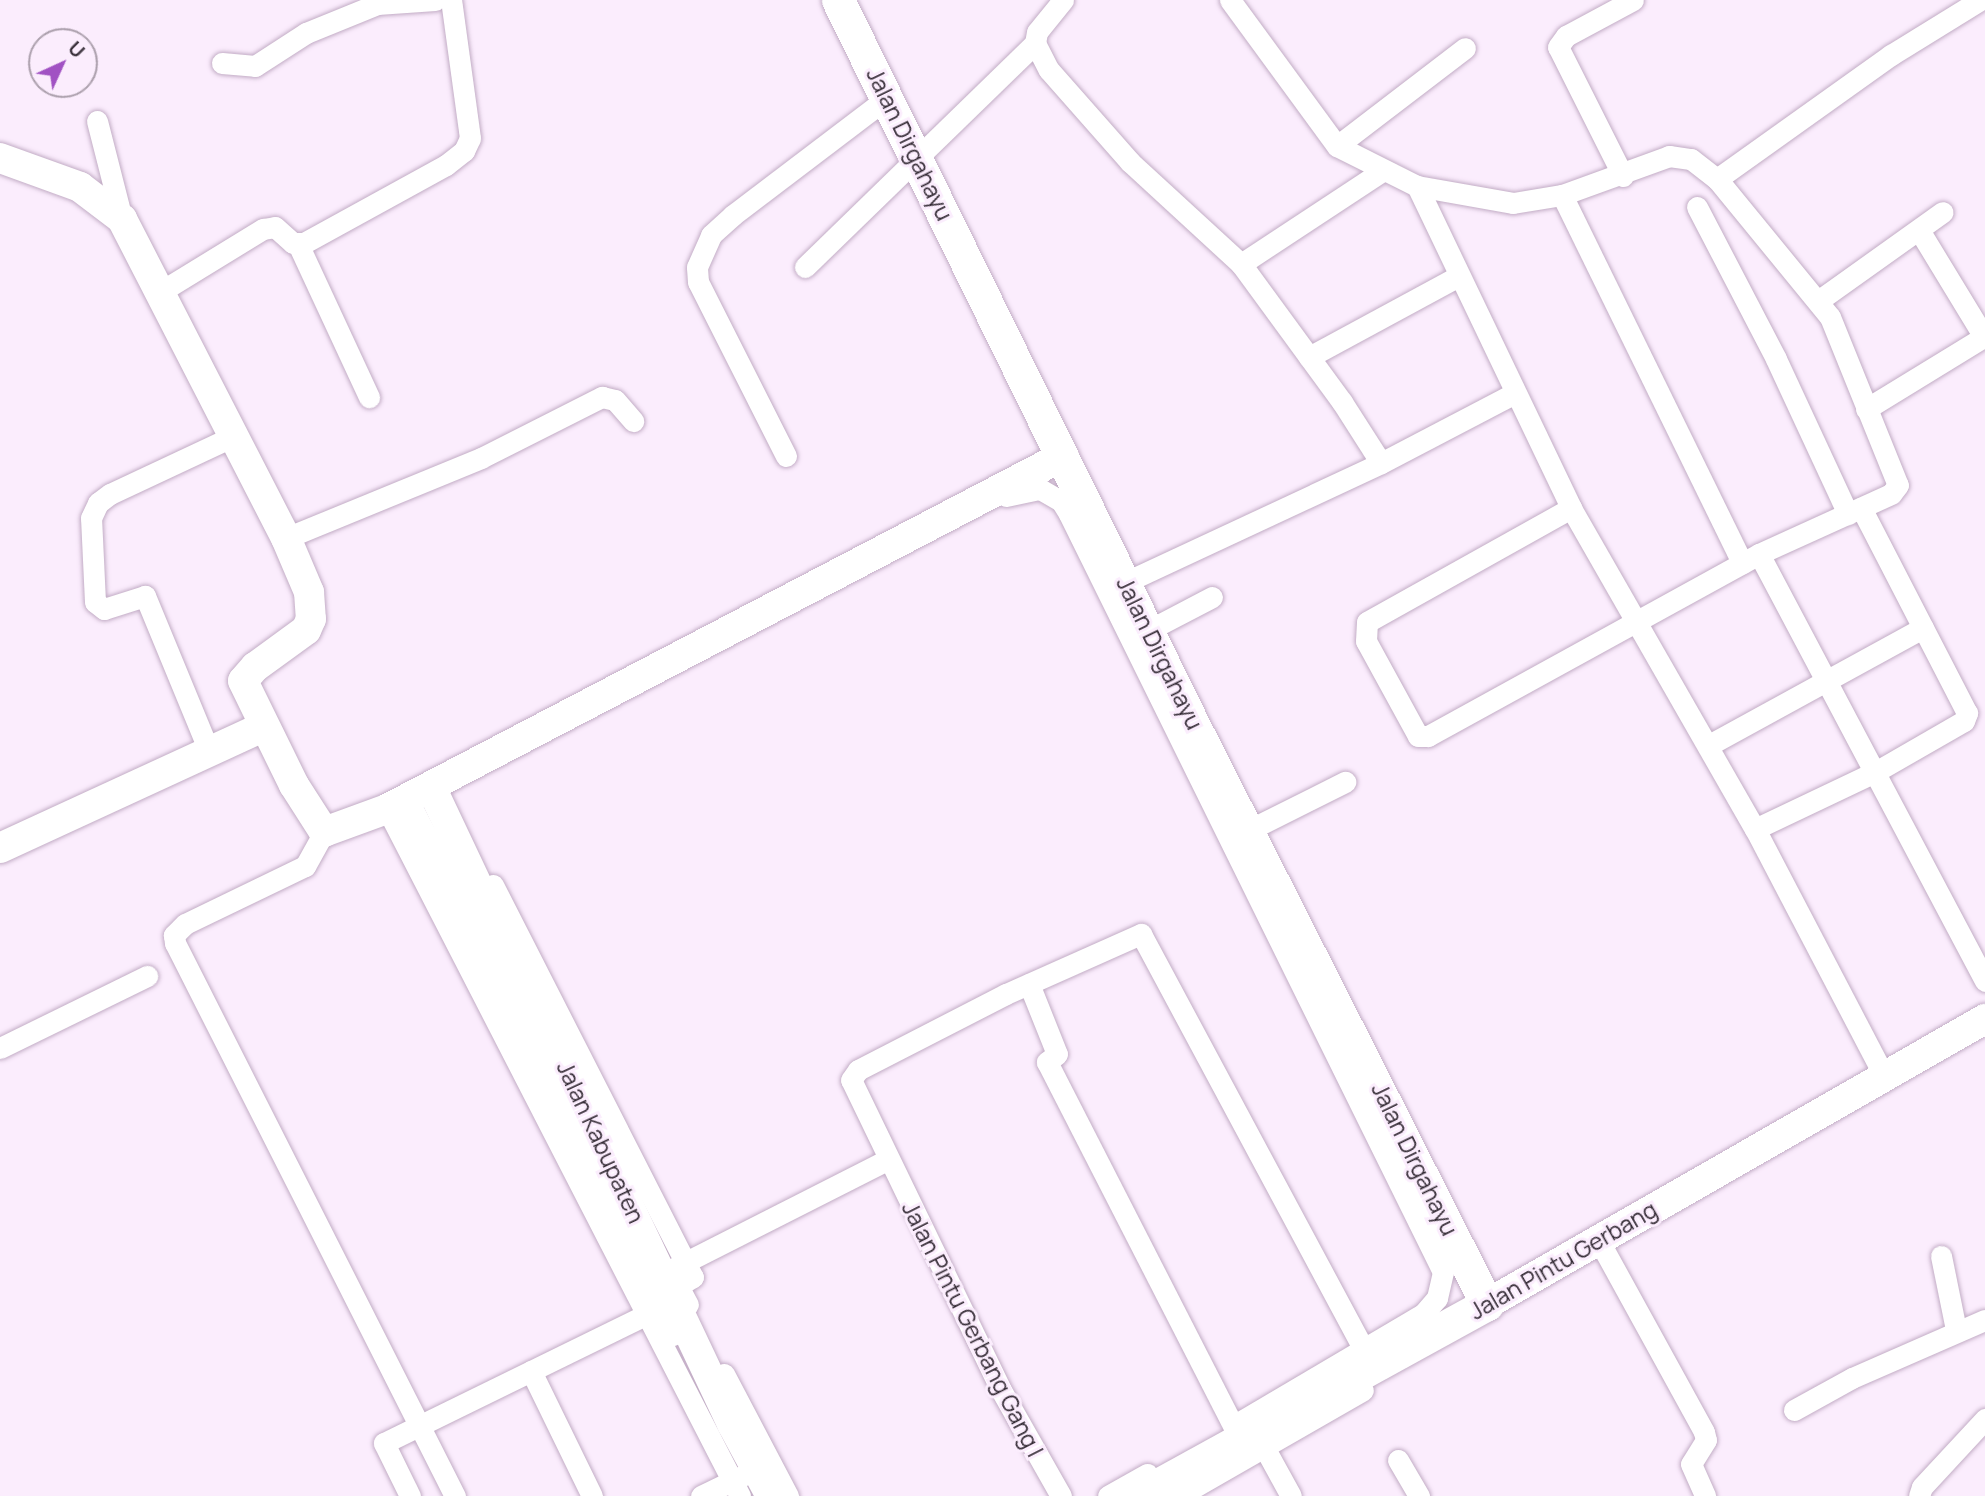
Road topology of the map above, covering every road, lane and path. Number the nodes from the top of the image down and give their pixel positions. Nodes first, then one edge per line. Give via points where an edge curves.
1 (435, 0) edge
2 (452, 0) edge
3 (838, 0) edge
4 (1063, 0) edge
5 (1230, 0) edge
6 (1633, 0) edge
7 (1980, 0) edge
8 (1035, 43) junction
9 (1465, 48) dead end
10 (222, 63) dead end
11 (887, 97) junction
12 (97, 121) dead end
13 (1337, 146) junction
14 (917, 156) junction
15 (0, 159) edge
16 (1382, 171) junction
17 (1623, 176) junction
18 (1717, 179) junction
19 (1417, 186) junction
20 (1562, 195) junction
21 (1697, 207) dead end
22 (1943, 212) dead end
23 (122, 219) junction
24 (1919, 230) junction
25 (298, 244) junction
26 (1241, 264) junction
27 (805, 267) dead end
28 (1457, 277) junction
29 (160, 292) junction
30 (1818, 301) junction
31 (1984, 337) edge
32 (1309, 357) junction
33 (1513, 394) junction
34 (369, 397) dead end
35 (1866, 408) junction
36 (633, 421) dead end
37 (236, 435) junction
38 (786, 456) dead end
39 (1063, 456) junction
40 (1381, 463) junction
41 (1571, 508) junction
42 (1854, 511) junction
43 (286, 538) junction
44 (1751, 559) junction
45 (1126, 582) junction
46 (1212, 597) dead end
47 (1637, 620) junction
48 (1923, 628) junction
49 (1149, 630) junction
50 (1827, 677) junction
51 (263, 727) junction
52 (1709, 745) junction
53 (209, 751) junction
54 (1877, 771) junction
55 (1345, 782) dead end
56 (431, 787) junction
57 (396, 805) junction
58 (1755, 829) junction
59 (1247, 831) junction
60 (324, 832) junction
61 (0, 848) edge
62 (147, 976) dead end
63 (1985, 981) edge
64 (1029, 984) junction
65 (1985, 1019) edge
66 (0, 1048) edge
67 (1883, 1074) junction
68 (887, 1160) junction
69 (1602, 1246) junction
70 (1941, 1256) dead end
71 (664, 1272) junction
72 (1487, 1304) junction
73 (660, 1309) junction
74 (1985, 1320) edge
75 (1956, 1330) junction
76 (1369, 1359) junction
77 (531, 1370) junction
78 (1794, 1410) dead end
79 (1985, 1419) edge
80 (419, 1426) junction
81 (1248, 1436) junction
82 (1398, 1460) dead end
83 (742, 1487) edge
84 (1160, 1493) edge
85 (410, 1496) edge
86 (455, 1496) edge
87 (592, 1496) edge
88 (701, 1496) edge
89 (771, 1496) edge
90 (788, 1496) edge
91 (1061, 1496) edge
92 (1108, 1496) edge
93 (1291, 1496) edge
94 (1419, 1496) edge
95 (1706, 1496) edge
96 (1919, 1496) edge

1 - 10 street via 377,4 295,38 255,66
2 - 25 street via 470,138 464,150 446,165
3 - 11 main road, Jalan Dirgahayu
4 - 8 street via 1039,24
5 - 13 street
6 - 17 street via 1566,36 1558,47
7 - 18 street via 1891,55
8 - 14 street
8 - 26 street via 1049,70 1103,133
9 - 13 street
11 - 14 main road, Jalan Dirgahayu
11 - 38 street via 733,215 711,235 697,267 698,282
12 - 23 street
13 - 16 street
14 - 27 street
14 - 39 main road, Jalan Dirgahayu
15 - 23 street via 80,187
16 - 19 street
16 - 26 street
17 - 18 street via 1678,155
17 - 20 street
18 - 30 street
19 - 20 street via 1513,203
19 - 28 street
20 - 44 street
21 - 42 street
22 - 24 street
23 - 29 street
24 - 30 street
24 - 31 street
25 - 29 street via 275,227 263,229
25 - 34 street
26 - 32 street
28 - 32 street
28 - 33 street
29 - 37 street
30 - 35 street via 1837,332
31 - 35 street
32 - 40 street
33 - 40 street
33 - 41 street
35 - 42 street via 1898,485 1891,494
36 - 43 street via 615,400 602,397 481,458
37 - 43 street
37 - 53 street via 110,494 98,503 91,519 95,602 104,609 145,596
39 - 45 main road, Jalan Dirgahayu
39 - 56 street
40 - 45 street
41 - 47 street
41 - 47 street via 1367,622 1366,641 1414,733 1429,736
42 - 44 street
42 - 48 street
43 - 51 street via 309,592 311,619 306,630 245,676 245,688
44 - 47 street
44 - 50 street
45 - 49 main road, Jalan Dirgahayu
46 - 49 street
47 - 52 street
48 - 50 street
48 - 54 street via 1967,713 1964,721
49 - 59 main road, Jalan Dirgahayu
50 - 52 street
50 - 54 street
51 - 53 street
51 - 60 street
52 - 58 street
53 - 61 street
54 - 58 street
54 - 63 street
55 - 59 street
56 - 57 street
56 - 71 street, Jalan Kabupaten
57 - 60 street
57 - 71 street, Jalan Kabupaten
57 - 73 street
58 - 67 street
59 - 72 main road, Jalan Dirgahayu via 1335,996
60 - 80 street via 305,866 185,924 174,935 175,943
62 - 66 street
64 - 68 street, Jalan Pintu Gerbang Gang I via 853,1076 852,1086
64 - 76 street via 1141,934
64 - 81 street via 1057,1054 1047,1062
65 - 67 street, Jalan Pintu Gerbang
67 - 69 street, Jalan Pintu Gerbang
68 - 71 street
68 - 91 street, Jalan Pintu Gerbang Gang I via 1001,1390
69 - 72 street, Jalan Pintu Gerbang
69 - 81 street
69 - 95 street via 1704,1432 1706,1440 1691,1464
70 - 75 street
71 - 73 street, Jalan Kabupaten
71 - 76 street via 452,804 450,788 1010,494 1040,489 1061,501 1088,549 1440,1262 1443,1284 1432,1307
71 - 90 street via 693,1277 678,1286
72 - 76 main road, Jalan Pintu Gerbang
73 - 77 street
73 - 83 street, Jalan Kabupaten
73 - 89 street, Jalan Kabupaten
74 - 75 street
75 - 78 street
76 - 81 main road, Jalan Pintu Gerbang
77 - 80 street
77 - 87 street
79 - 96 street via 1922,1486
80 - 85 street via 384,1443
80 - 86 street
81 - 84 main road, Jalan Pintu Gerbang
81 - 92 street
81 - 93 street
82 - 94 street
83 - 88 street

